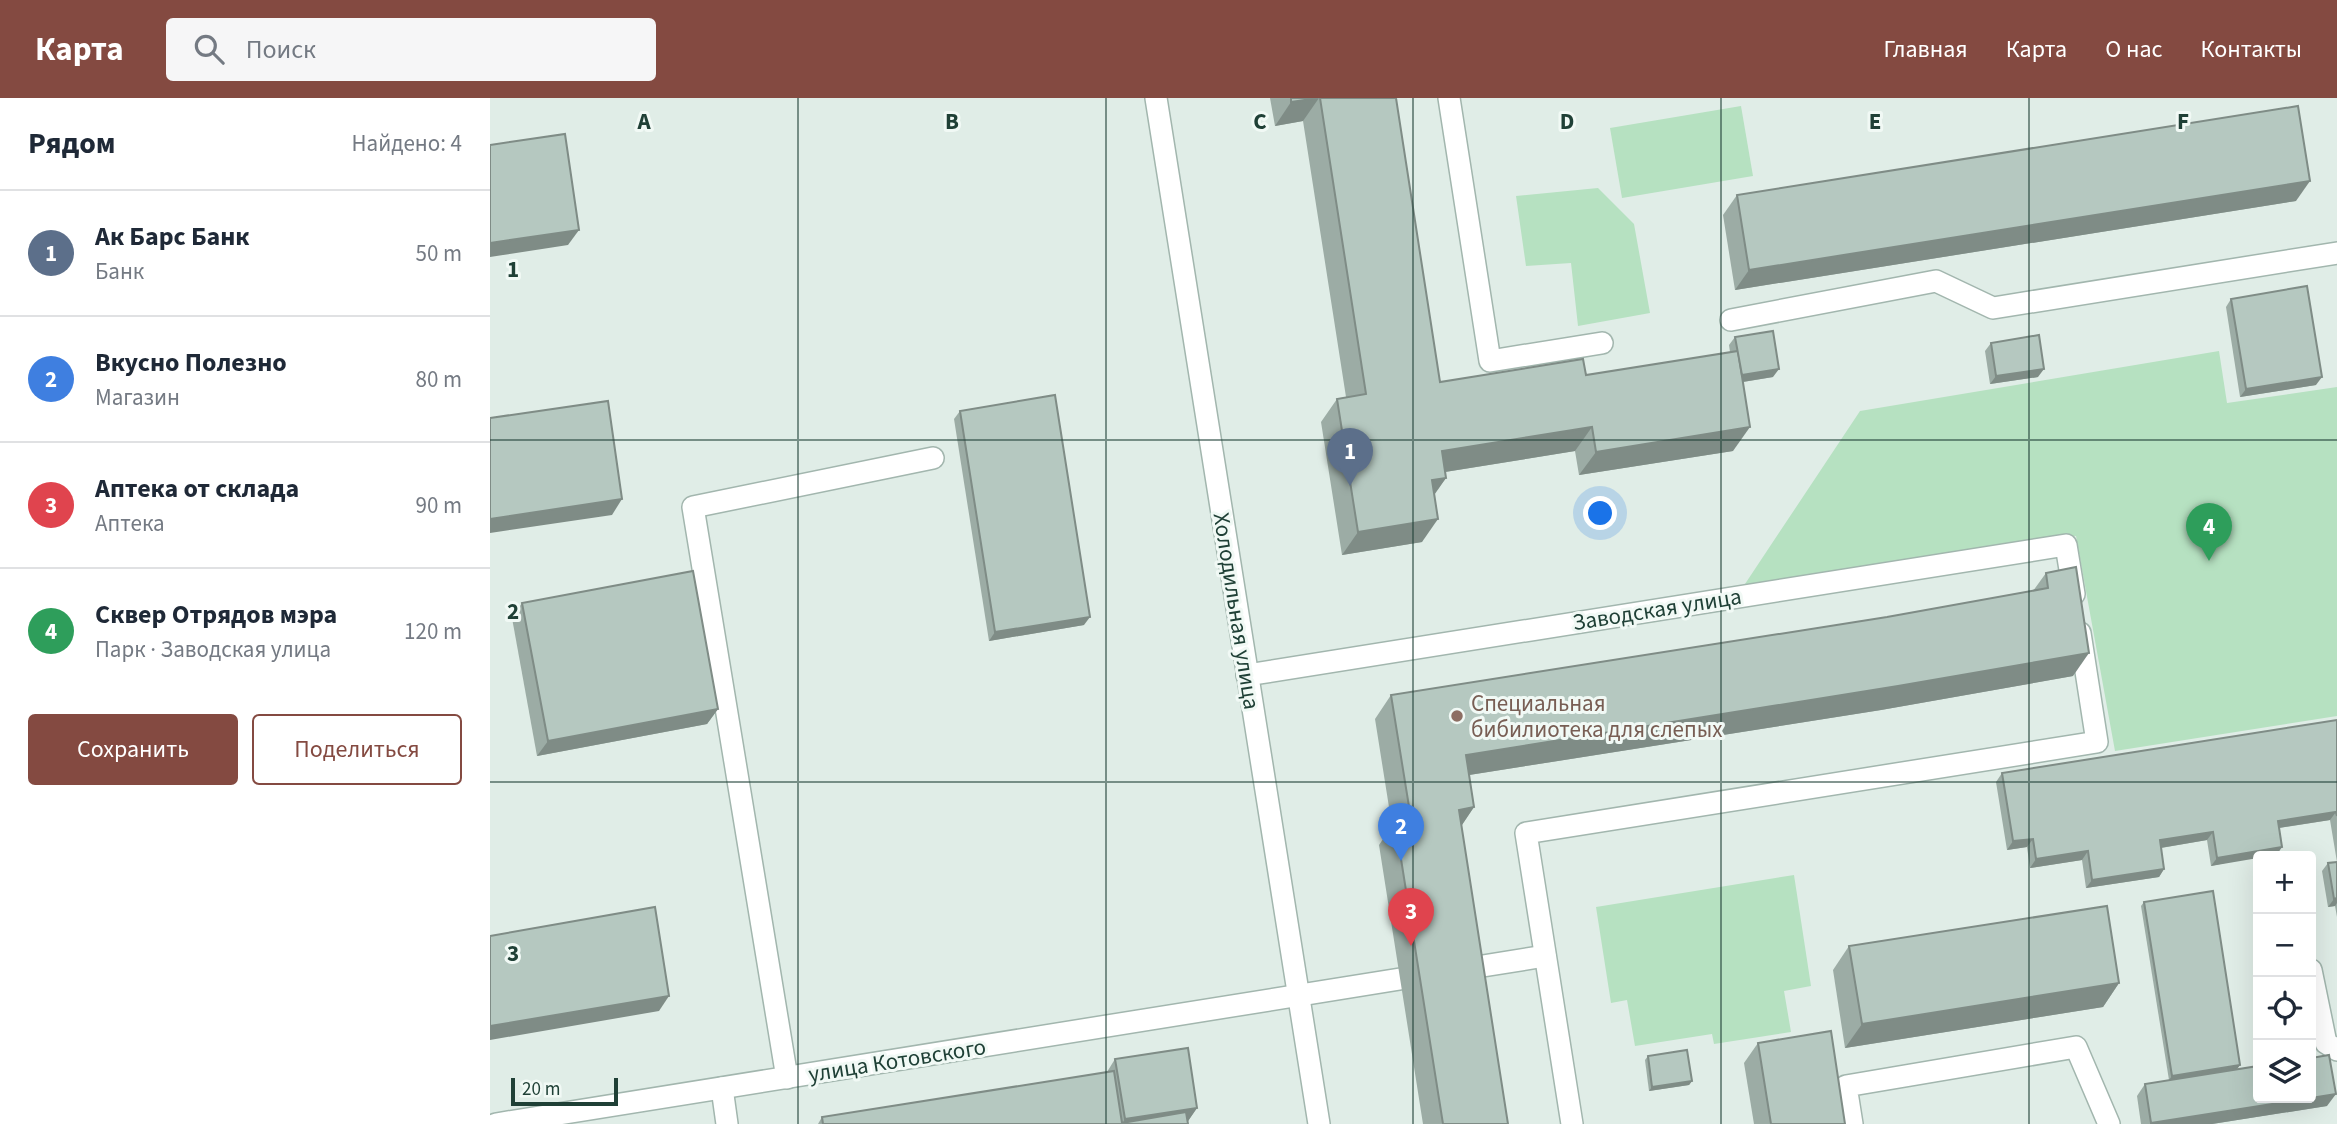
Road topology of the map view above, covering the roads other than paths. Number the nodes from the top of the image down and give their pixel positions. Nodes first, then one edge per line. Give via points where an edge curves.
1 (1156, 98) edge
2 (1449, 98) edge
3 (2337, 253) edge
4 (1731, 320) dead end
5 (1602, 343) dead end
6 (933, 458) dead end
7 (1247, 675) junction
8 (1545, 956) junction
9 (1464, 969) edge
10 (2312, 977) edge
11 (1400, 979) dead end
12 (1298, 996) junction
13 (2337, 1050) edge
14 (787, 1078) junction
15 (722, 1088) junction
16 (496, 1124) edge
17 (727, 1124) edge
18 (1319, 1124) edge
19 (1572, 1124) edge
20 (1852, 1124) edge
21 (2109, 1124) edge

1 - 7 street, Холодильная улица
2 - 5 street via 1490,361
3 - 4 street via 1993,308 1936,281
6 - 14 street via 693,507
7 - 8 street, Заводская улица via 2066,545 2097,742 1526,833
7 - 12 street, Холодильная улица
8 - 9 street
8 - 19 street
10 - 13 street via 2326,1043
11 - 12 street, улица Котовского
12 - 14 street, улица Котовского
12 - 18 street, Холодильная улица
14 - 15 street, улица Котовского
15 - 16 street, улица Котовского
15 - 17 street
20 - 21 street via 1846,1086 2076,1047

